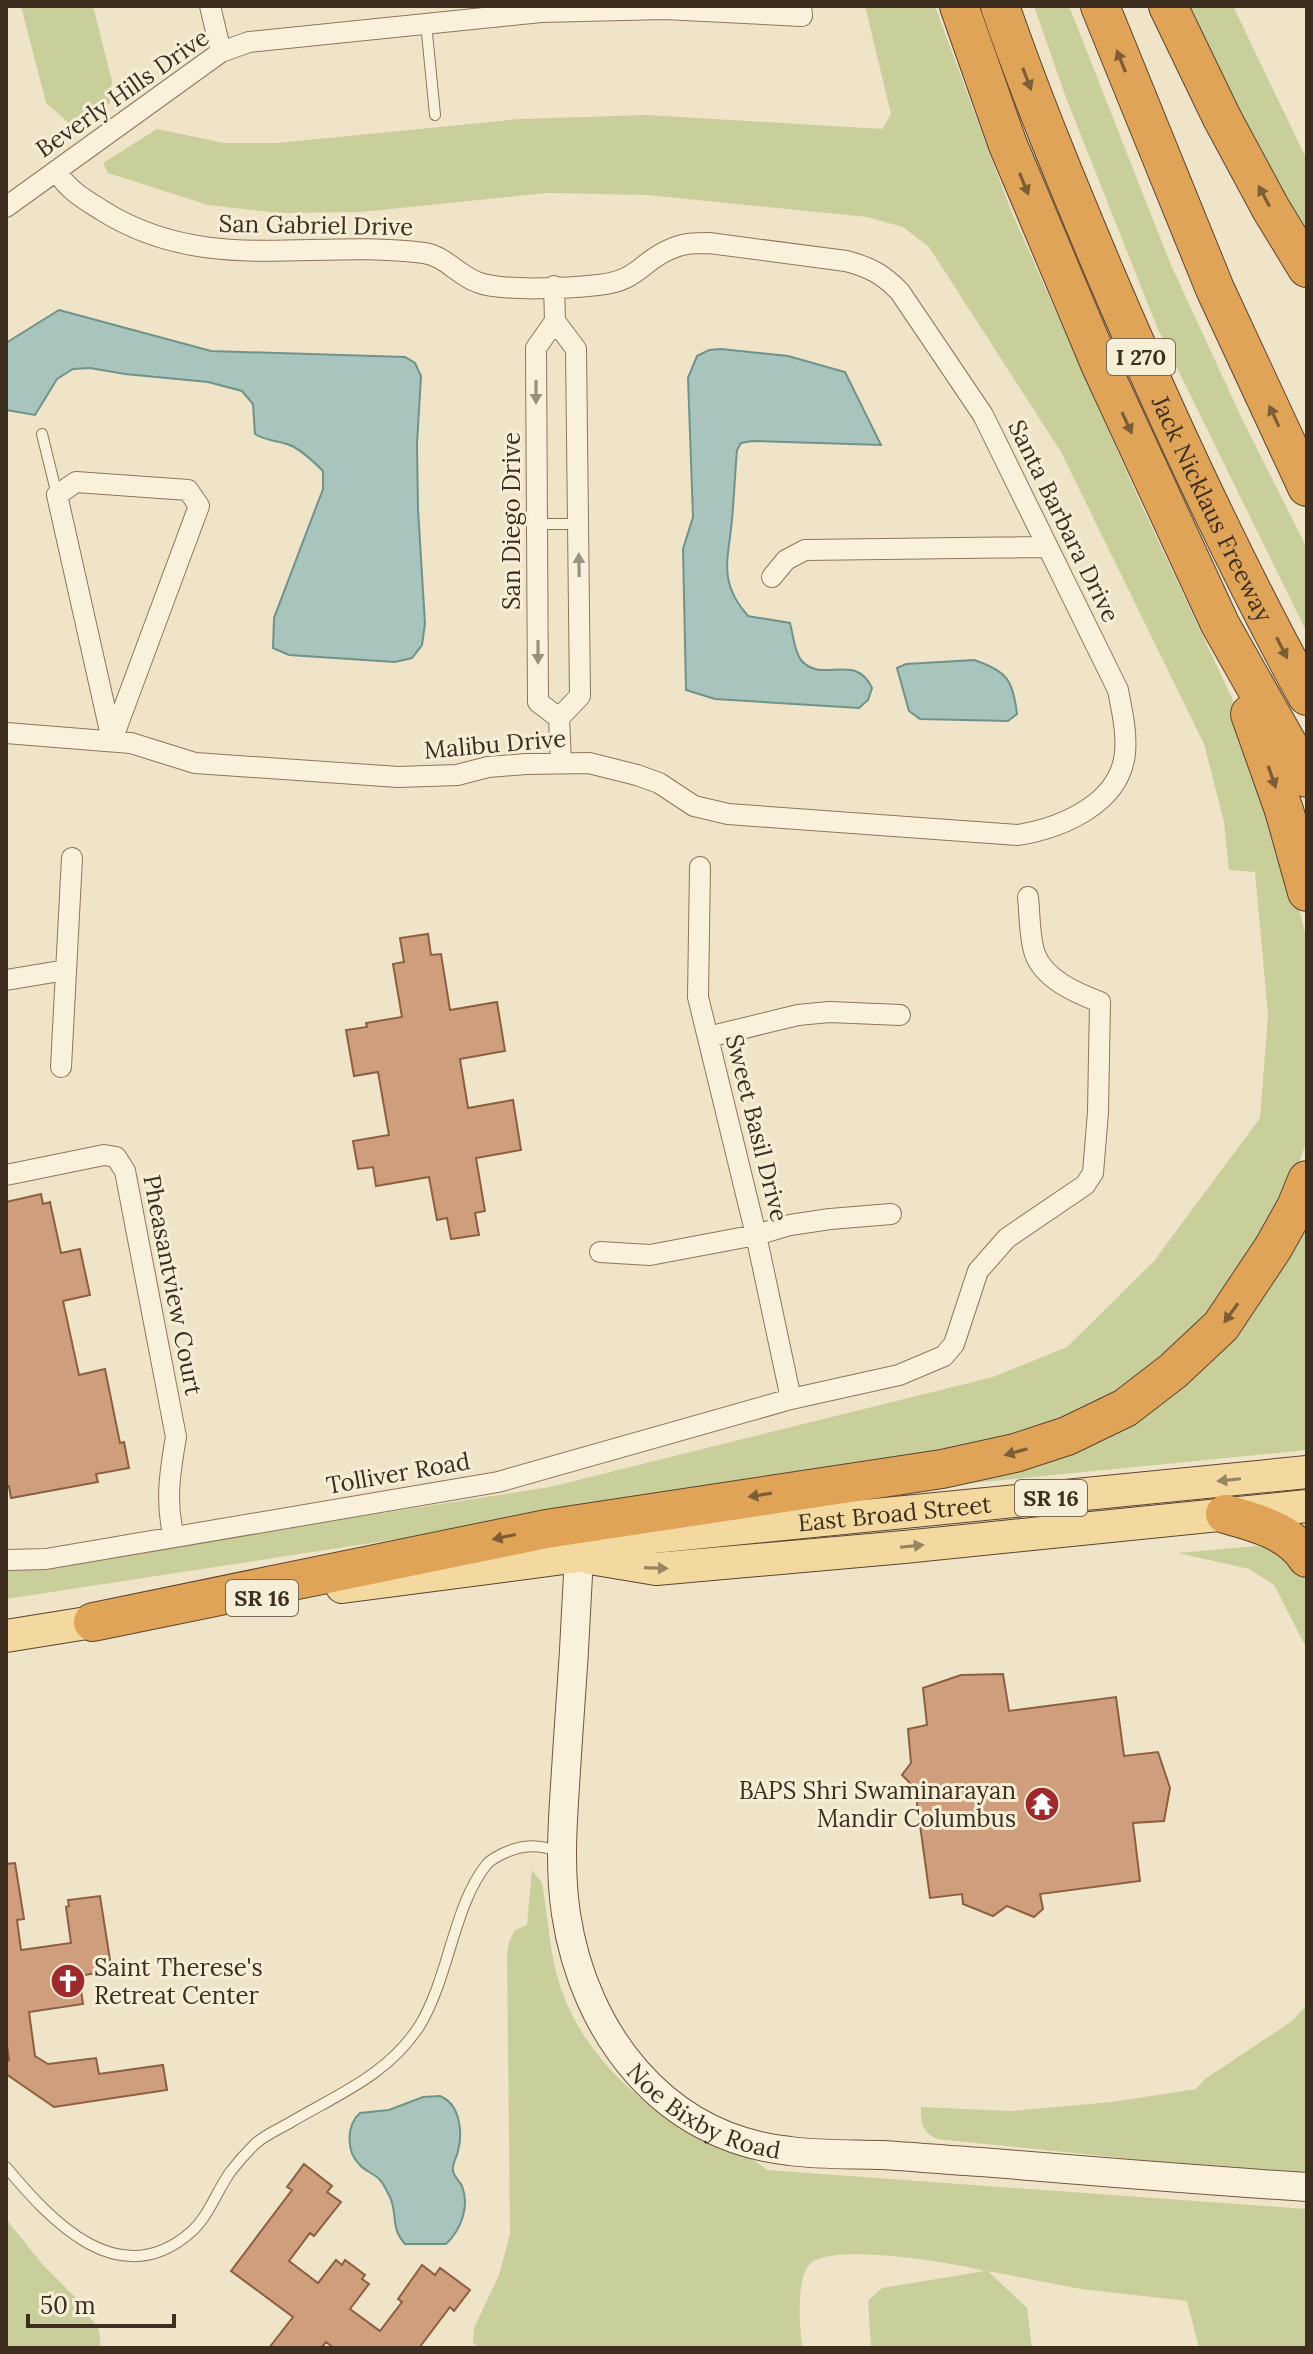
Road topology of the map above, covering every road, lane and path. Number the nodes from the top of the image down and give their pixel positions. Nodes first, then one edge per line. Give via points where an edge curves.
1 (210, 6) edge
2 (959, 6) edge
3 (1000, 6) edge
4 (1100, 6) edge
5 (1168, 6) edge
6 (802, 11) edge
7 (426, 23) junction
8 (221, 52) junction
9 (435, 115) dead end
10 (1143, 116) junction
11 (57, 172) junction
12 (6, 207) edge
13 (1307, 268) edge
14 (554, 286) junction
15 (900, 292) joint
16 (555, 321) junction
17 (1307, 425) edge
18 (42, 434) dead end
19 (1307, 487) edge
20 (57, 495) junction
21 (537, 524) junction
22 (578, 524) junction
23 (1046, 547) junction
24 (772, 577) dead end
25 (1220, 624) junction
26 (1307, 696) edge
27 (559, 718) junction
28 (6, 733) edge
29 (112, 740) junction
30 (561, 763) junction
31 (1307, 778) edge
32 (1111, 789) joint
33 (72, 858) dead end
34 (700, 867) dead end
35 (1307, 892) edge
36 (1028, 897) dead end
37 (66, 970) junction
38 (6, 980) edge
39 (900, 1015) dead end
40 (708, 1037) junction
41 (61, 1067) dead end
42 (6, 1175) edge
43 (1307, 1180) edge
44 (891, 1214) dead end
45 (756, 1235) junction
46 (600, 1252) dead end
47 (791, 1399) junction
48 (1307, 1472) edge
49 (1307, 1506) edge
50 (1225, 1514) junction
51 (174, 1537) junction
52 (579, 1556) junction
53 (1307, 1558) edge
54 (6, 1560) edge
55 (93, 1622) junction
56 (6, 1636) edge
57 (562, 1853) junction
58 (6, 2167) edge
59 (1307, 2187) edge

1 - 8 street
2 -> 25 highway via 1051,254
3 -> 26 highway, Jack Nicklaus Freeway / I 270 via 1135,344 1213,513
10 -> 4 highway
13 -> 5 highway via 1222,118
6 - 7 street, Beverly Hills Drive via 608,9
7 - 8 street, Beverly Hills Drive via 249,42
7 - 9 lane
8 - 11 street, Beverly Hills Drive
10 - 17 highway via 1235,278
19 -> 10 highway via 1215,289
11 - 12 street, Beverly Hills Drive
11 - 14 street, San Gabriel Drive via 70,190 122,223 191,246 237,252 395,250 429,254 476,282 495,287
14 - 15 street, San Gabriel Drive via 625,280 672,248 709,243 865,266 884,275
14 - 16 street
15 - 23 street, Santa Barbara Drive via 983,415
16 -> 21 street, San Diego Drive via 536,348
16 - 22 street via 576,349
18 - 20 lane
20 - 29 street
20 - 29 street via 76,482 188,490 199,506
21 - 22 lane
21 -> 27 street, San Diego Drive via 538,702
27 -> 22 street via 580,696
23 - 24 street via 805,550 786,560
23 - 32 street, Santa Barbara Drive via 1118,690 1125,753
25 - 31 highway
25 -> 35 highway
27 - 30 street
28 - 29 street, Malibu Drive
29 - 30 street, Malibu Drive via 195,763 398,777
30 - 32 street, Malibu Drive via 589,763 637,775 694,806 728,814 1018,835 1069,820
33 - 37 street
34 - 40 street, Sweet Basil Drive via 698,997
36 - 47 street, Tolliver Road via 1035,954 1050,976 1100,1002 1093,1173 1085,1185 1007,1238 978,1271 954,1344 944,1356 899,1375
37 - 38 street
37 - 41 street
39 - 40 street via 798,1015
40 - 45 street, Sweet Basil Drive
42 - 51 street, Pheasantview Court via 104,1155 116,1157 125,1171 176,1437 169,1473
43 -> 55 highway via 1273,1248 1221,1326 1125,1408 1067,1436 942,1469 546,1529
44 - 45 street via 790,1225
45 - 46 street via 650,1255
45 - 47 street, Sweet Basil Drive
47 - 51 street, Tolliver Road via 498,1482
48 -> 52 main road, East Broad Street / SR 16 via 653,1537
49 - 50 main road, East Broad Street / SR 16
52 -> 50 main road, East Broad Street / SR 16 via 656,1569
50 - 53 highway via 1284,1536
51 - 54 street, Tolliver Road via 46,1559
52 - 55 main road, East Broad Street / SR 16
52 - 57 street, Noe Bixby Road
55 - 56 main road, East Broad Street / SR 16
57 - 58 lane via 520,1845 489,1861 470,1891 437,1994 399,2053 360,2085 257,2142 192,2230 170,2247 143,2255 99,2250 63,2226
57 - 59 street, Noe Bixby Road via 576,1960 601,2024 644,2081 708,2126 788,2151

